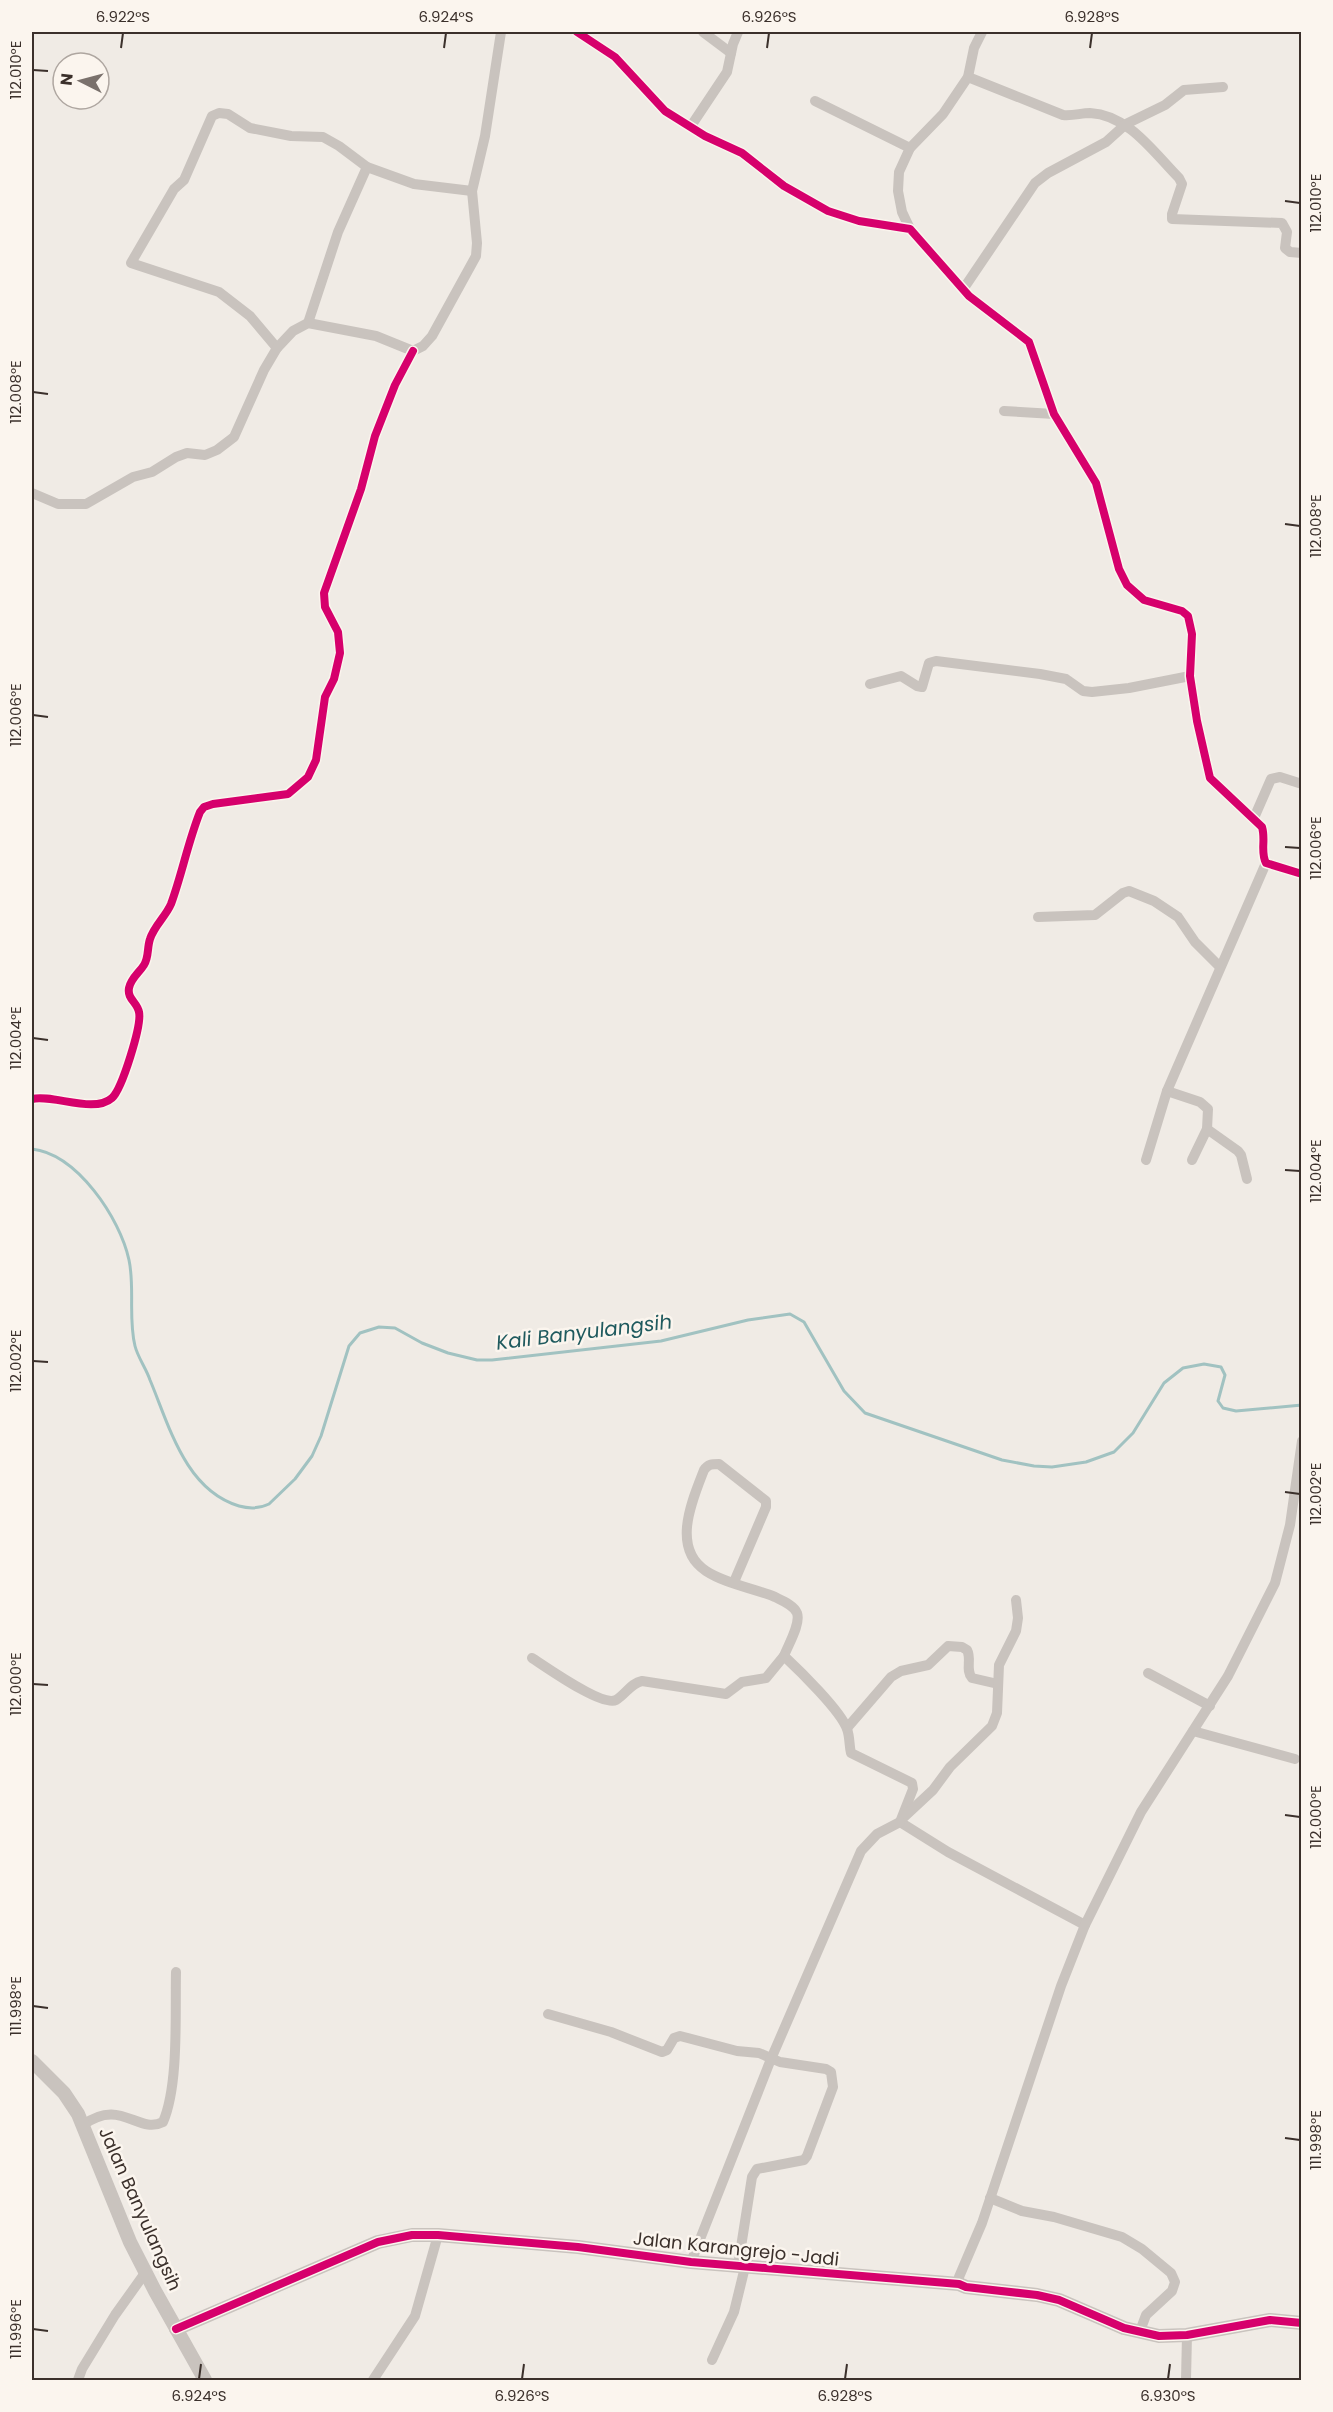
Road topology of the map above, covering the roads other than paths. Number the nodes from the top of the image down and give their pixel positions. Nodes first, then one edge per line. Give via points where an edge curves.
1 (501, 32) edge
2 (577, 32) edge
3 (703, 32) edge
4 (738, 32) edge
5 (982, 32) edge
6 (731, 53) junction
7 (968, 77) junction
8 (1223, 87) dead end
9 (815, 101) dead end
10 (1126, 124) junction
11 (691, 126) junction
12 (910, 148) junction
13 (367, 167) junction
14 (472, 191) junction
15 (910, 229) junction
16 (1302, 254) edge
17 (964, 288) junction
18 (308, 323) junction
19 (277, 348) junction
20 (413, 351) junction
21 (1004, 411) dead end
22 (1054, 414) junction
23 (32, 493) edge
24 (1190, 676) junction
25 (870, 684) dead end
26 (1302, 784) edge
27 (1254, 818) junction
28 (1266, 863) junction
29 (1302, 874) edge
30 (1038, 916) dead end
31 (1220, 967) junction
32 (1167, 1092) junction
33 (32, 1099) edge
34 (1207, 1129) junction
35 (1146, 1160) dead end
36 (1192, 1160) dead end
37 (1247, 1179) dead end
38 (1302, 1442) edge
39 (734, 1582) junction
40 (1016, 1600) dead end
41 (784, 1656) junction
42 (532, 1658) dead end
43 (1148, 1673) dead end
44 (998, 1684) junction
45 (1210, 1706) junction
46 (847, 1728) junction
47 (1193, 1731) junction
48 (1295, 1759) dead end
49 (902, 1820) junction
50 (1085, 1925) junction
51 (176, 1972) dead end
52 (548, 2014) dead end
53 (771, 2058) junction
54 (32, 2061) edge
55 (83, 2126) junction
56 (990, 2198) junction
57 (438, 2235) junction
58 (691, 2262) junction
59 (742, 2266) junction
60 (145, 2273) junction
61 (959, 2284) junction
62 (1302, 2323) edge
63 (176, 2329) junction
64 (1140, 2331) junction
65 (1186, 2335) junction
66 (712, 2360) dead end
67 (78, 2380) edge
68 (205, 2380) edge
69 (373, 2380) edge
70 (1186, 2380) edge

1 - 14 street
2 - 11 street via 615,57 665,111
3 - 6 street
4 - 6 street
5 - 7 street
6 - 11 street via 727,72
7 - 10 street via 1063,115 1089,113
7 - 12 street via 943,114
8 - 10 street via 1184,90 1165,105
9 - 12 street
10 - 16 street via 1182,184 1172,219 1282,223 1287,232 1285,248
10 - 17 street via 1106,142 1035,183
11 - 15 street via 742,153 784,186 828,211 859,221
12 - 15 street via 899,172 898,192
13 - 14 street via 414,184
13 - 18 street via 338,232
13 - 19 street via 323,137 250,128 228,114 219,113 212,116 184,180 174,189 131,263 219,292 250,316
14 - 20 street via 476,256 432,336
15 - 17 street
17 - 22 street via 1029,342
18 - 19 street via 293,331
18 - 20 street via 376,336
19 - 23 street via 234,437 217,450 176,457 86,504 58,504
20 - 33 street via 375,436 361,489 327,582 325,607 338,632 340,653 325,697 316,760 308,777 288,794 204,807 170,905 150,938 143,966 130,981 129,996 140,1013 118,1089 102,1103
21 - 22 street
22 - 24 street via 1096,483 1119,569 1127,585 1144,600 1188,616
24 - 25 street via 1092,692 1083,691 1066,679 936,661 929,663 922,687 901,676
24 - 27 street via 1210,778
26 - 27 street via 1280,777 1271,779
27 - 28 street via 1263,827 1262,856
28 - 29 street
28 - 31 street
30 - 31 street via 1095,915 1130,891 1178,917 1195,942
31 - 32 street
32 - 34 street via 1207,1106
32 - 35 street
34 - 36 street
34 - 37 street via 1238,1151
38 - 45 street via 1290,1525 1275,1583
39 - 39 street via 706,1571 692,1558 687,1544 687,1526 699,1485 707,1466 713,1464 719,1464 766,1500
39 - 41 street via 794,1608 797,1623
40 - 44 street via 1016,1631 999,1665
41 - 42 street via 766,1678 742,1682 726,1694 642,1681 608,1701
41 - 46 street
43 - 45 street
44 - 46 street via 972,1678 967,1650 948,1646 928,1665 891,1677
44 - 49 street via 997,1713 992,1726
45 - 47 street
46 - 49 street via 853,1754 912,1783
47 - 48 street
47 - 50 street via 1141,1812
49 - 50 street via 948,1852
49 - 53 street via 877,1834 861,1851
50 - 56 street
51 - 55 street via 171,2094 163,2122 150,2124 105,2114 95,2116
52 - 53 street via 662,2052 680,2036
53 - 58 street
53 - 59 street via 826,2069 831,2072 833,2087 804,2160 757,2169 752,2177
54 - 55 street, Jalan Banyulangsih via 64,2093
55 - 60 street, Jalan Banyulangsih
56 - 61 street
56 - 64 street via 1022,2211 1122,2237 1171,2273 1175,2282 1172,2291 1146,2315
57 - 58 street, Jalan Karangrejo -Jadi
57 - 63 street, Jalan Karangrejo -Jadi via 412,2235 378,2242
57 - 69 street via 415,2316
58 - 59 street, Jalan Karangrejo -Jadi
59 - 61 street, Jalan Karangrejo -Jadi
59 - 66 street via 734,2313
60 - 63 street, Jalan Banyulangsih
60 - 67 street via 81,2369
61 - 64 street, Jalan Karangrejo -Jadi via 1059,2300 1091,2316
62 - 65 street, Jalan Karangrejo -Jadi via 1270,2320
63 - 68 street, Jalan Banyulangsih
64 - 65 street, Jalan Karangrejo -Jadi via 1159,2336
65 - 70 street

